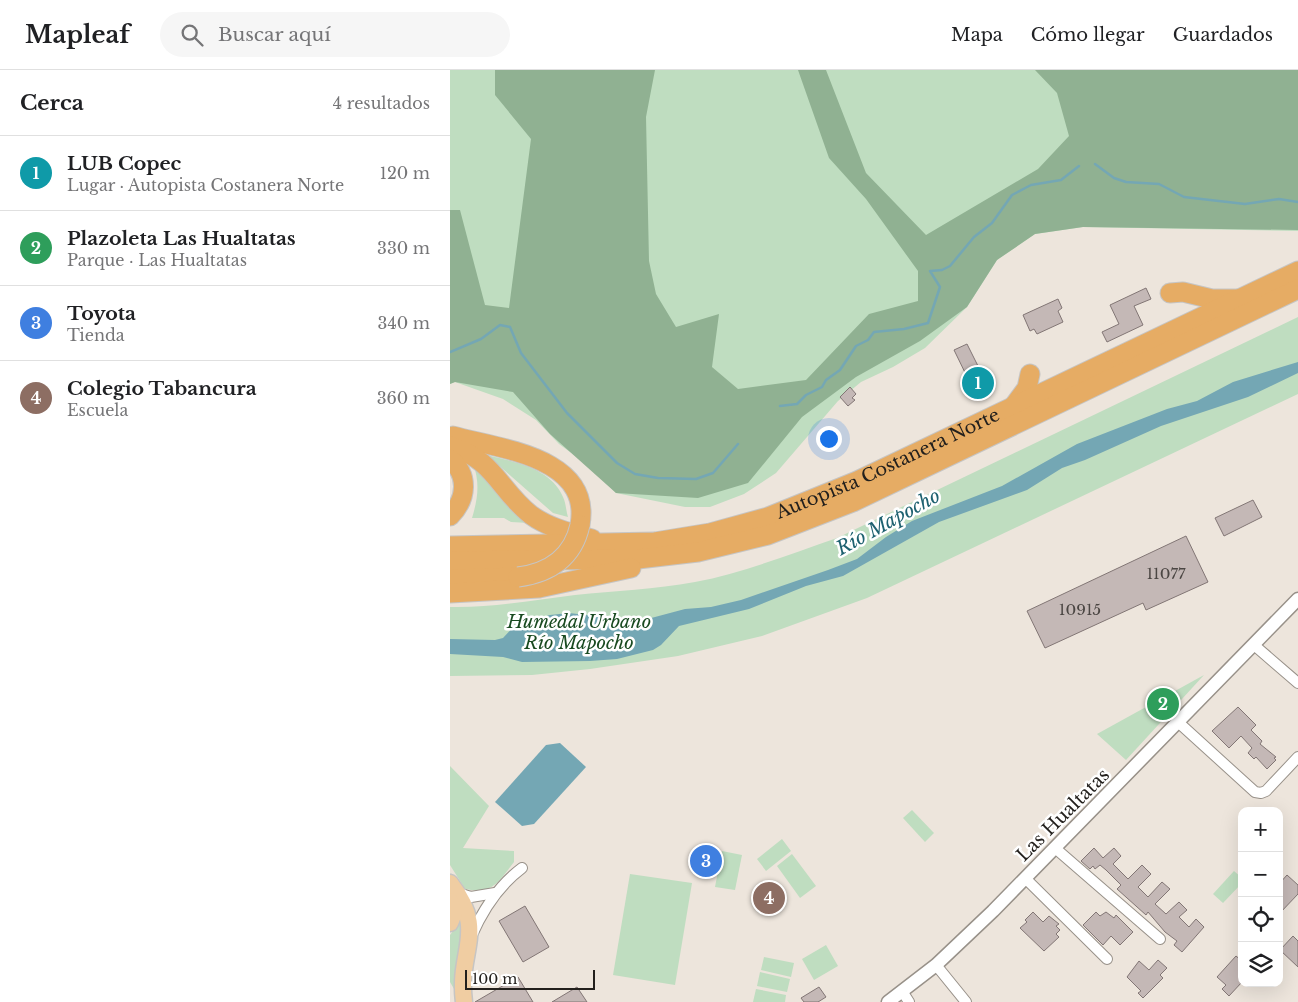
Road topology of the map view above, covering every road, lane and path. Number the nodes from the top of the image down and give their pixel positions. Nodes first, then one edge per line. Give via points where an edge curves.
1 (1298, 271) edge
2 (1298, 290) edge
3 (1170, 293) dead end
4 (1245, 298) junction
5 (1030, 374) dead end
6 (1010, 410) junction
7 (450, 436) edge
8 (450, 446) edge
9 (450, 459) edge
10 (450, 516) edge
11 (450, 535) edge
12 (616, 544) junction
13 (566, 545) junction
14 (450, 546) edge
15 (674, 555) junction
16 (450, 560) edge
17 (450, 579) edge
18 (456, 593) edge
19 (1298, 599) edge
20 (1254, 645) junction
21 (1298, 683) edge
22 (1178, 722) junction
23 (1298, 757) edge
24 (1056, 848) junction
25 (522, 868) dead end
26 (1026, 878) junction
27 (453, 892) edge
28 (496, 893) junction
29 (450, 923) edge
30 (1160, 939) dead end
31 (468, 944) junction
32 (1107, 959) dead end
33 (936, 965) junction
34 (450, 992) edge
35 (906, 997) edge
36 (456, 1002) edge
37 (464, 1002) edge
38 (888, 1002) edge
39 (966, 1002) edge

1 - 4 highway, Autopista Costanera Norte
2 - 15 highway, Autopista Costanera Norte via 824,515 744,542
3 - 4 highway via 1183,292 1212,299
4 - 6 highway, Autopista Costanera Norte
5 - 6 highway via 1023,395
6 - 12 highway, Autopista Costanera Norte via 842,488 768,517 693,537
7 - 17 highway, bridge via 538,459 558,469 578,494 581,508 580,525 572,546 558,562 539,573 518,577
8 - 12 highway via 483,462 518,503 538,519 563,530
9 - 10 highway via 460,472 464,489 461,501
11 - 13 highway via 496,536
12 - 13 highway, Autopista Costanera Norte
13 - 14 highway, Autopista Costanera Norte
15 - 16 highway, Autopista Costanera Norte via 600,560
15 - 18 highway via 558,585
19 - 20 street, Las Hualtatas
20 - 21 street
20 - 22 street, Las Hualtatas
22 - 23 street via 1255,792 1266,791
22 - 24 street, Las Hualtatas
24 - 26 street, Las Hualtatas
24 - 30 street
25 - 28 street
26 - 32 street
26 - 33 street, Las Hualtatas
27 - 28 street via 471,896
27 - 29 main road via 454,913
27 - 31 main road via 469,918
28 - 31 street
31 - 37 main road via 463,973
33 - 35 street, Las Hualtatas
33 - 39 street
34 - 36 main road
35 - 38 street, Las Hualtatas

